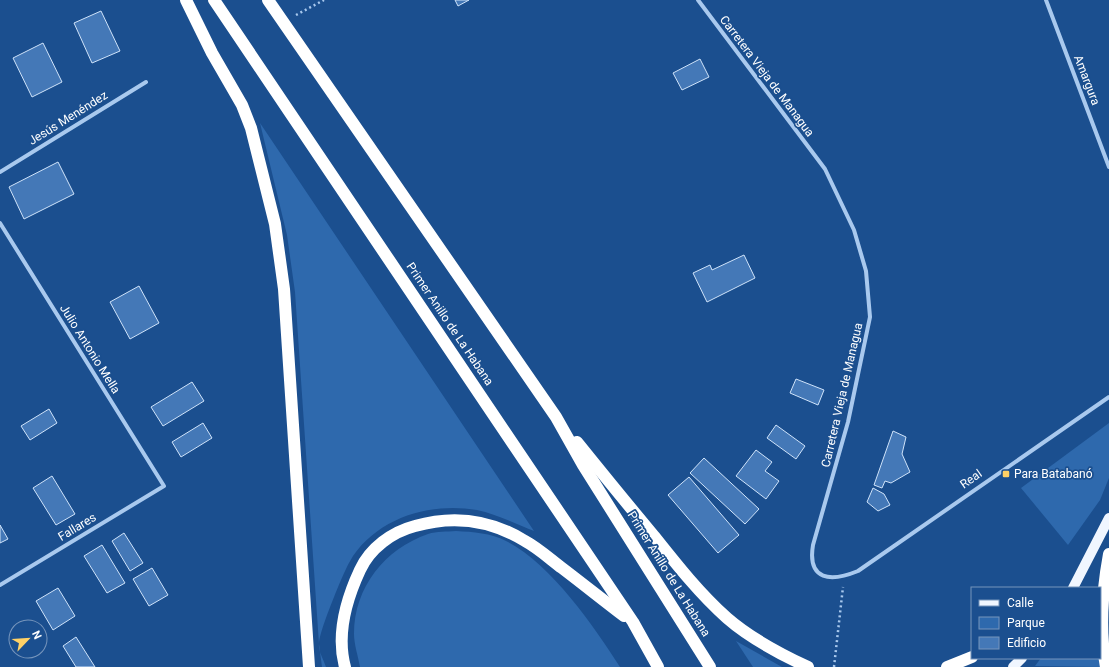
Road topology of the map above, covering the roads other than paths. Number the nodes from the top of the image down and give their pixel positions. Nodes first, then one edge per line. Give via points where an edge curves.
1 (186, 0) edge
2 (214, 0) edge
3 (268, 0) edge
4 (698, 0) edge
5 (1046, 0) edge
6 (146, 82) dead end
7 (1109, 167) edge
8 (0, 172) edge
9 (0, 223) edge
10 (1109, 397) edge
11 (556, 417) junction
12 (164, 486) joint
13 (1109, 518) edge
14 (1109, 554) edge
15 (844, 577) joint
16 (0, 585) edge
17 (1074, 587) edge
18 (633, 622) junction
19 (971, 657) edge
20 (1021, 659) edge
21 (309, 667) edge
22 (345, 667) edge
23 (658, 667) edge
24 (710, 667) edge
25 (808, 667) edge
26 (947, 667) edge
27 (1014, 667) edge
28 (1106, 667) edge

1 - 21 highway via 242,105 251,128 276,224 284,297
2 - 18 highway, Primer Anillo de La Habana
3 - 11 highway, Primer Anillo de La Habana
4 - 15 street, Carretera Vieja de Managua via 825,169 854,230 866,271 870,317 848,422 811,558 823,576 834,579
5 - 7 street, Amargura
6 - 8 street, Jesús Menéndez
9 - 12 street, Julio Antonio Mella
10 - 15 street, Real via 858,572
11 - 24 highway, Primer Anillo de La Habana via 583,465
11 - 25 highway via 671,558 723,613 756,639
12 - 16 street, Fallares
13 - 17 main road
14 - 28 highway via 1103,584 1102,612
18 - 22 highway via 526,541 501,529 477,522 455,519 431,521 392,535 363,563 345,611 342,651
18 - 23 highway, Primer Anillo de La Habana
19 - 26 highway
20 - 27 main road

